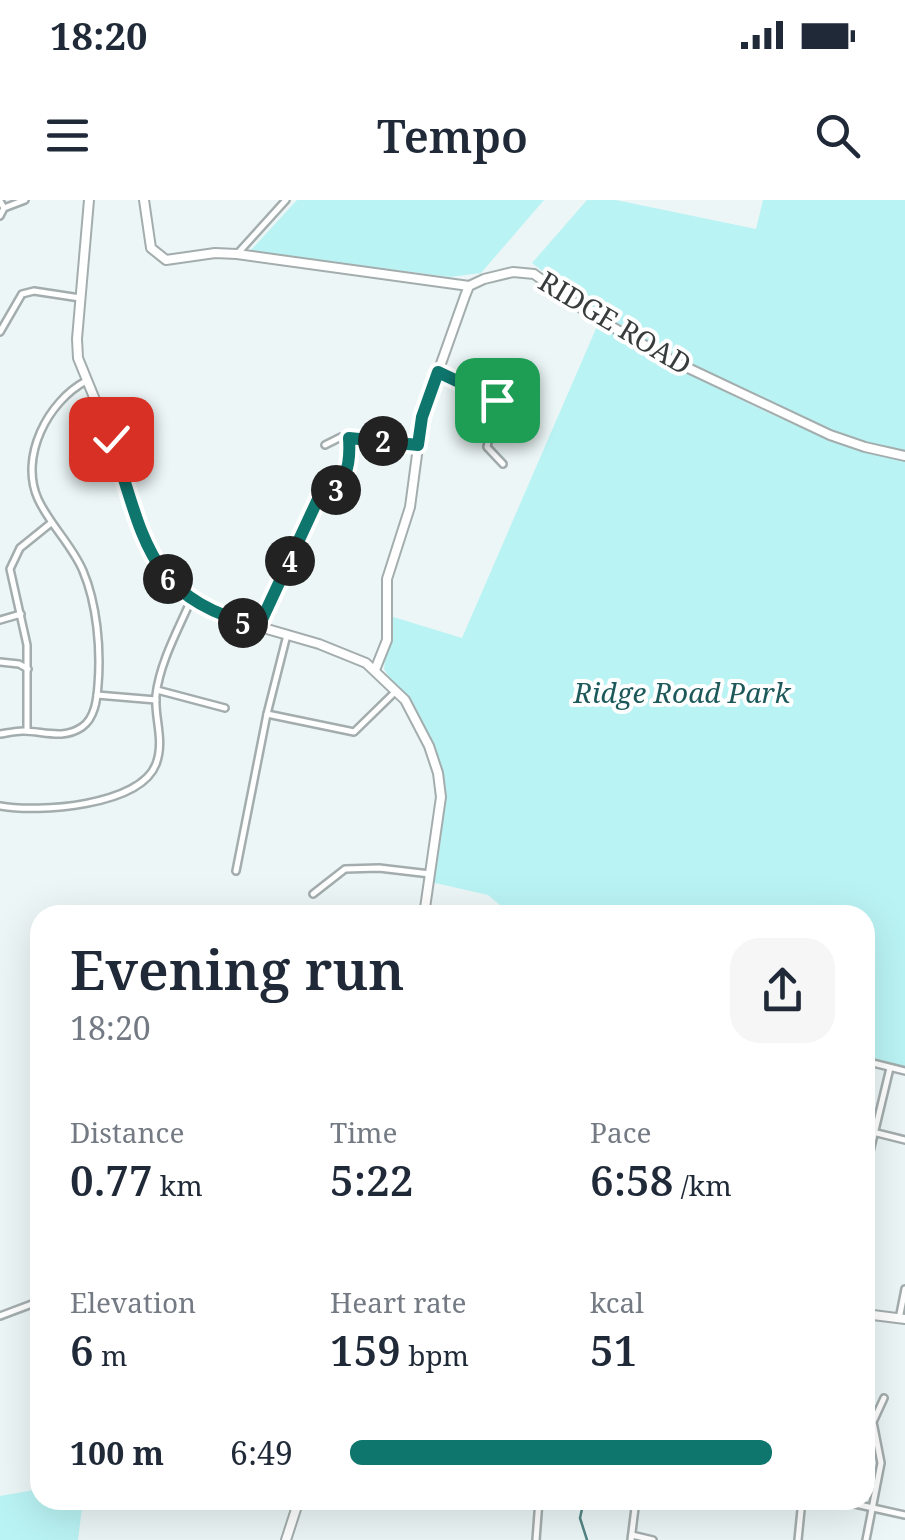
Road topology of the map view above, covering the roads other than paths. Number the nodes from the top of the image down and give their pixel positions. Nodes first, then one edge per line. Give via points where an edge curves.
1 (0, 200) edge
2 (25, 200) edge
3 (90, 200) edge
4 (144, 200) edge
5 (286, 200) edge
6 (4, 208) junction
7 (0, 216) edge
8 (237, 254) junction
9 (470, 286) junction
10 (80, 298) junction
11 (0, 332) edge
12 (438, 372) junction
13 (86, 381) junction
14 (349, 438) junction
15 (326, 445) dead end
16 (418, 445) junction
17 (905, 456) edge
18 (503, 464) dead end
19 (52, 522) junction
20 (191, 600) junction
21 (22, 614) junction
22 (0, 620) edge
23 (259, 626) junction
24 (288, 635) junction
25 (0, 662) edge
26 (28, 668) junction
27 (375, 670) junction
28 (157, 690) junction
29 (396, 691) junction
30 (98, 696) junction
31 (156, 700) junction
32 (225, 708) dead end
33 (267, 714) junction
34 (27, 730) junction
35 (0, 734) edge
36 (0, 806) edge
37 (236, 872) dead end
38 (430, 874) junction
39 (313, 894) dead end
40 (425, 905) edge
41 (875, 1064) edge
42 (890, 1068) junction
43 (905, 1071) edge
44 (875, 1128) edge
45 (875, 1132) edge
46 (905, 1140) edge
47 (905, 1288) edge
48 (30, 1305) edge
49 (875, 1315) edge
50 (0, 1316) edge
51 (902, 1319) edge
52 (884, 1398) dead end
53 (875, 1418) edge
54 (875, 1432) edge
55 (875, 1497) edge
56 (875, 1508) edge
57 (296, 1510) edge
58 (538, 1510) edge
59 (635, 1510) edge
60 (801, 1510) edge
61 (873, 1510) edge
62 (905, 1515) edge
63 (631, 1538) edge
64 (286, 1540) edge
65 (536, 1540) edge
66 (653, 1540) edge
67 (798, 1540) edge
68 (866, 1540) edge

1 - 6 street
2 - 6 street
3 - 10 street
4 - 8 street via 150,248 159,257
5 - 8 street
6 - 7 street
8 - 9 street
9 - 12 street
9 - 17 street, RIDGE ROAD via 504,274 534,274 669,359 830,435
10 - 11 street via 22,294
10 - 13 street via 77,339
12 - 16 street
12 - 18 street via 497,400 486,447
13 - 19 street via 58,400 35,452 34,488
13 - 20 street via 153,556
14 - 15 street
14 - 16 street
14 - 23 street via 346,475 318,499
16 - 27 street via 388,579 387,640
19 - 21 street via 14,556 10,568
19 - 30 street via 89,590
20 - 23 street
20 - 28 street
21 - 22 street
21 - 26 street
23 - 24 street
24 - 27 street
24 - 33 street
25 - 26 street
26 - 34 street
27 - 29 street
28 - 31 street
28 - 32 street
29 - 33 street via 354,732
29 - 38 street via 422,730 438,773 440,814
30 - 31 street
30 - 34 street via 80,728 50,736
31 - 36 street via 156,766 131,790 96,802
33 - 37 street
34 - 35 street
38 - 39 street via 346,869
38 - 40 street
41 - 42 street
42 - 43 street
42 - 44 street
45 - 46 street
47 - 51 street
48 - 50 street
49 - 51 street
52 - 53 street
54 - 55 street via 881,1463
56 - 62 street
57 - 64 street
58 - 65 street
59 - 63 street
60 - 67 street
61 - 68 street
63 - 66 street

